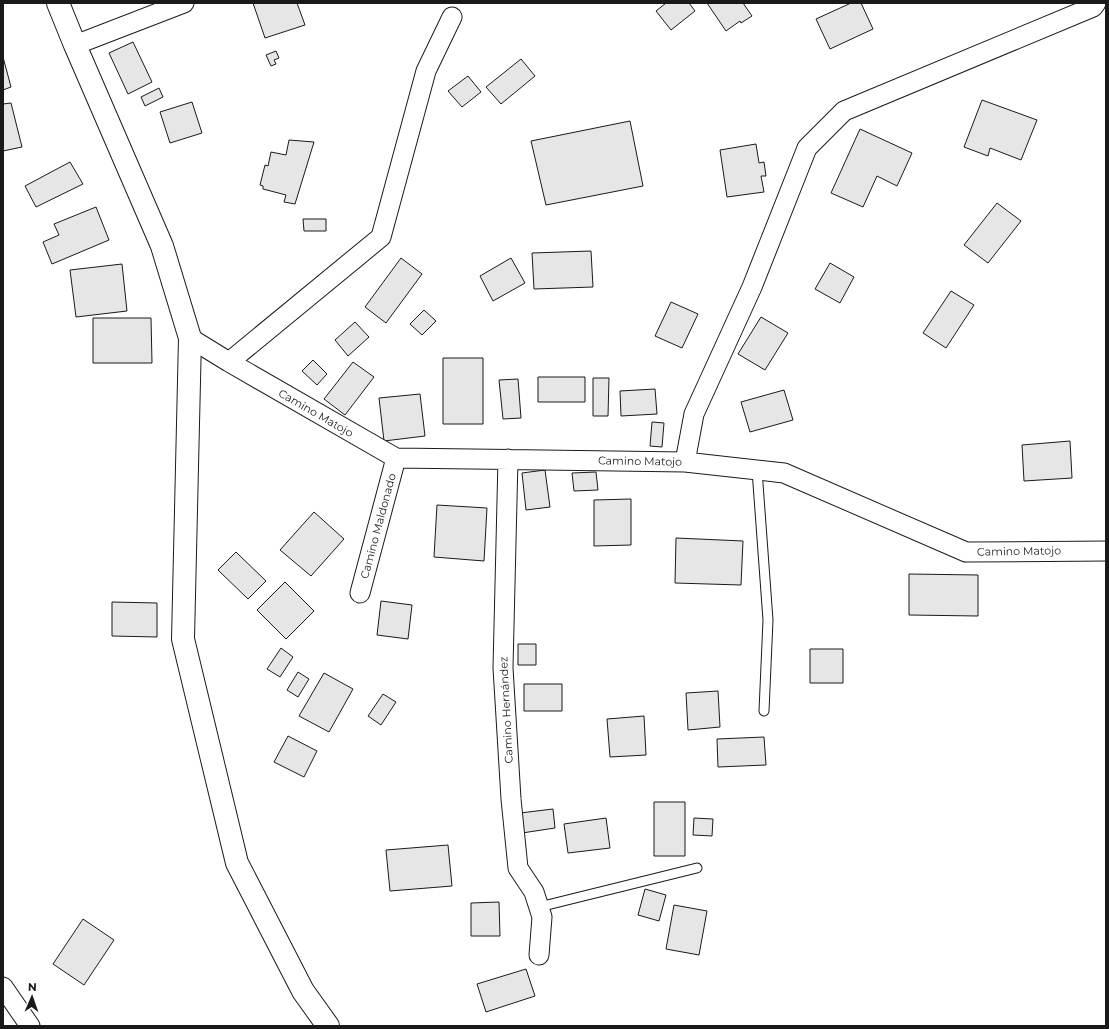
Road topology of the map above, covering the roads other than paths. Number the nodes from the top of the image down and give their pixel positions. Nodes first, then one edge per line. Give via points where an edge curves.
1 (58, 3) edge
2 (184, 3) edge
3 (1096, 3) edge
4 (452, 17) dead end
5 (75, 45) junction
6 (190, 338) junction
7 (229, 362) junction
8 (396, 458) junction
9 (508, 459) junction
10 (685, 462) junction
11 (757, 470) junction
12 (1106, 551) edge
13 (360, 593) dead end
14 (764, 712) dead end
15 (698, 868) dead end
16 (539, 907) junction
17 (539, 955) dead end
18 (3, 988) edge
19 (30, 1026) edge
20 (328, 1026) edge

1 - 5 street
2 - 5 street
3 - 10 street via 1093,7 844,111 807,148 752,287 694,414
4 - 7 street via 426,71 381,238
5 - 6 street via 162,246
6 - 7 street, Camino Matojo
6 - 20 street via 183,639 237,863 303,990
7 - 8 street, Camino Matojo
8 - 9 street, Camino Matojo
8 - 13 street, Camino Maldonado
9 - 10 street, Camino Matojo
9 - 16 street, Camino Hernández via 503,668 511,799 518,868 534,892
10 - 11 street, Camino Matojo
11 - 12 street, Camino Matojo via 784,473 966,552
11 - 14 lane via 768,620
15 - 16 lane
16 - 17 street, Camino Hernández via 542,917
18 - 19 street

